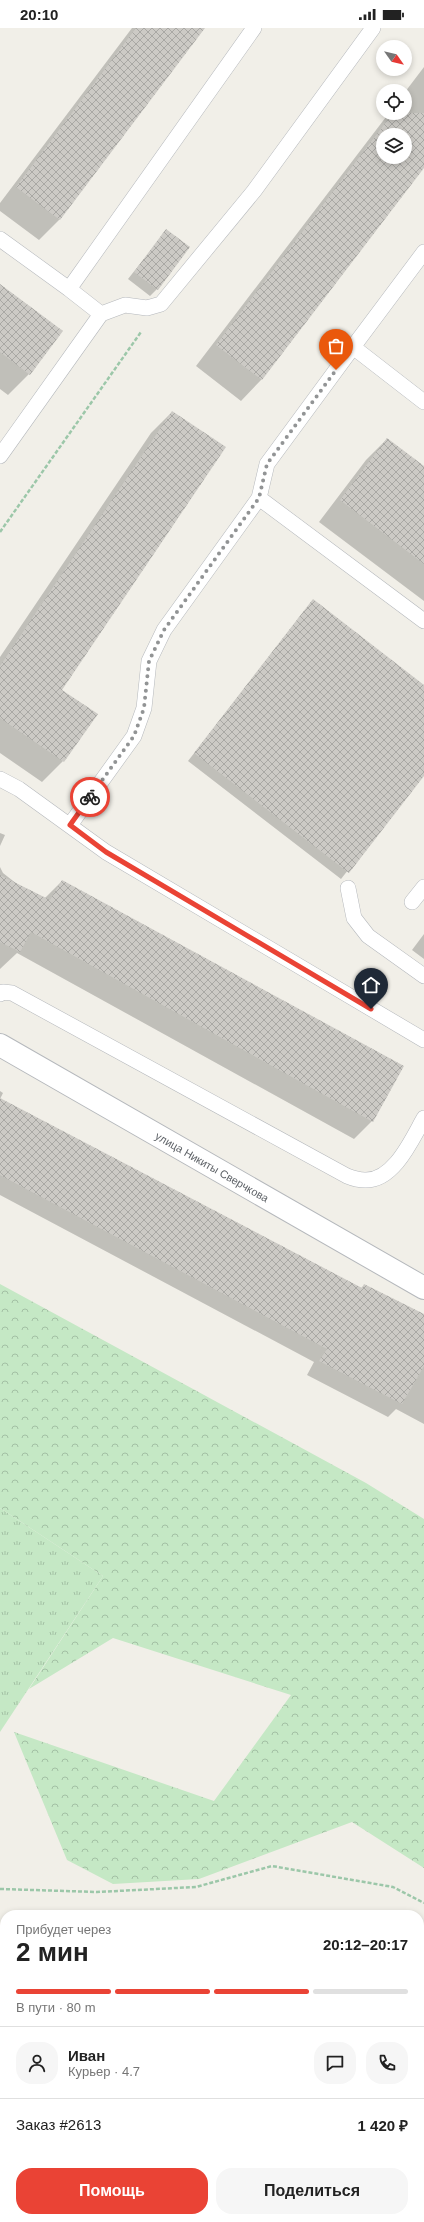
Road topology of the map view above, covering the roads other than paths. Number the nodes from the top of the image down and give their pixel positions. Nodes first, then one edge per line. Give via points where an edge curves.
1 (254, 28) edge
2 (373, 28) edge
3 (0, 239) edge
4 (424, 252) edge
5 (69, 289) junction
6 (101, 314) junction
7 (353, 347) junction
8 (424, 402) edge
9 (0, 456) edge
10 (259, 498) junction
11 (424, 621) edge
12 (0, 779) edge
13 (70, 825) junction
14 (424, 887) edge
15 (348, 888) dead end
16 (412, 902) dead end
17 (424, 976) edge
18 (0, 994) edge
19 (424, 1040) edge
20 (0, 1046) edge
21 (424, 1118) edge
22 (424, 1288) edge

1 - 5 lane
2 - 6 lane via 254,191 161,304 148,308 125,305
3 - 5 lane
4 - 7 lane
5 - 6 lane
6 - 9 lane
7 - 8 lane
7 - 10 lane via 267,464
10 - 11 lane
10 - 13 lane via 164,630 149,661 144,708 134,736
12 - 13 lane via 19,789
13 - 19 lane via 106,852
14 - 16 lane
15 - 17 lane via 354,918 368,936
18 - 21 lane via 12,993 347,1176 366,1180 384,1174 399,1161
20 - 22 street, улица Никиты Сверчкова

